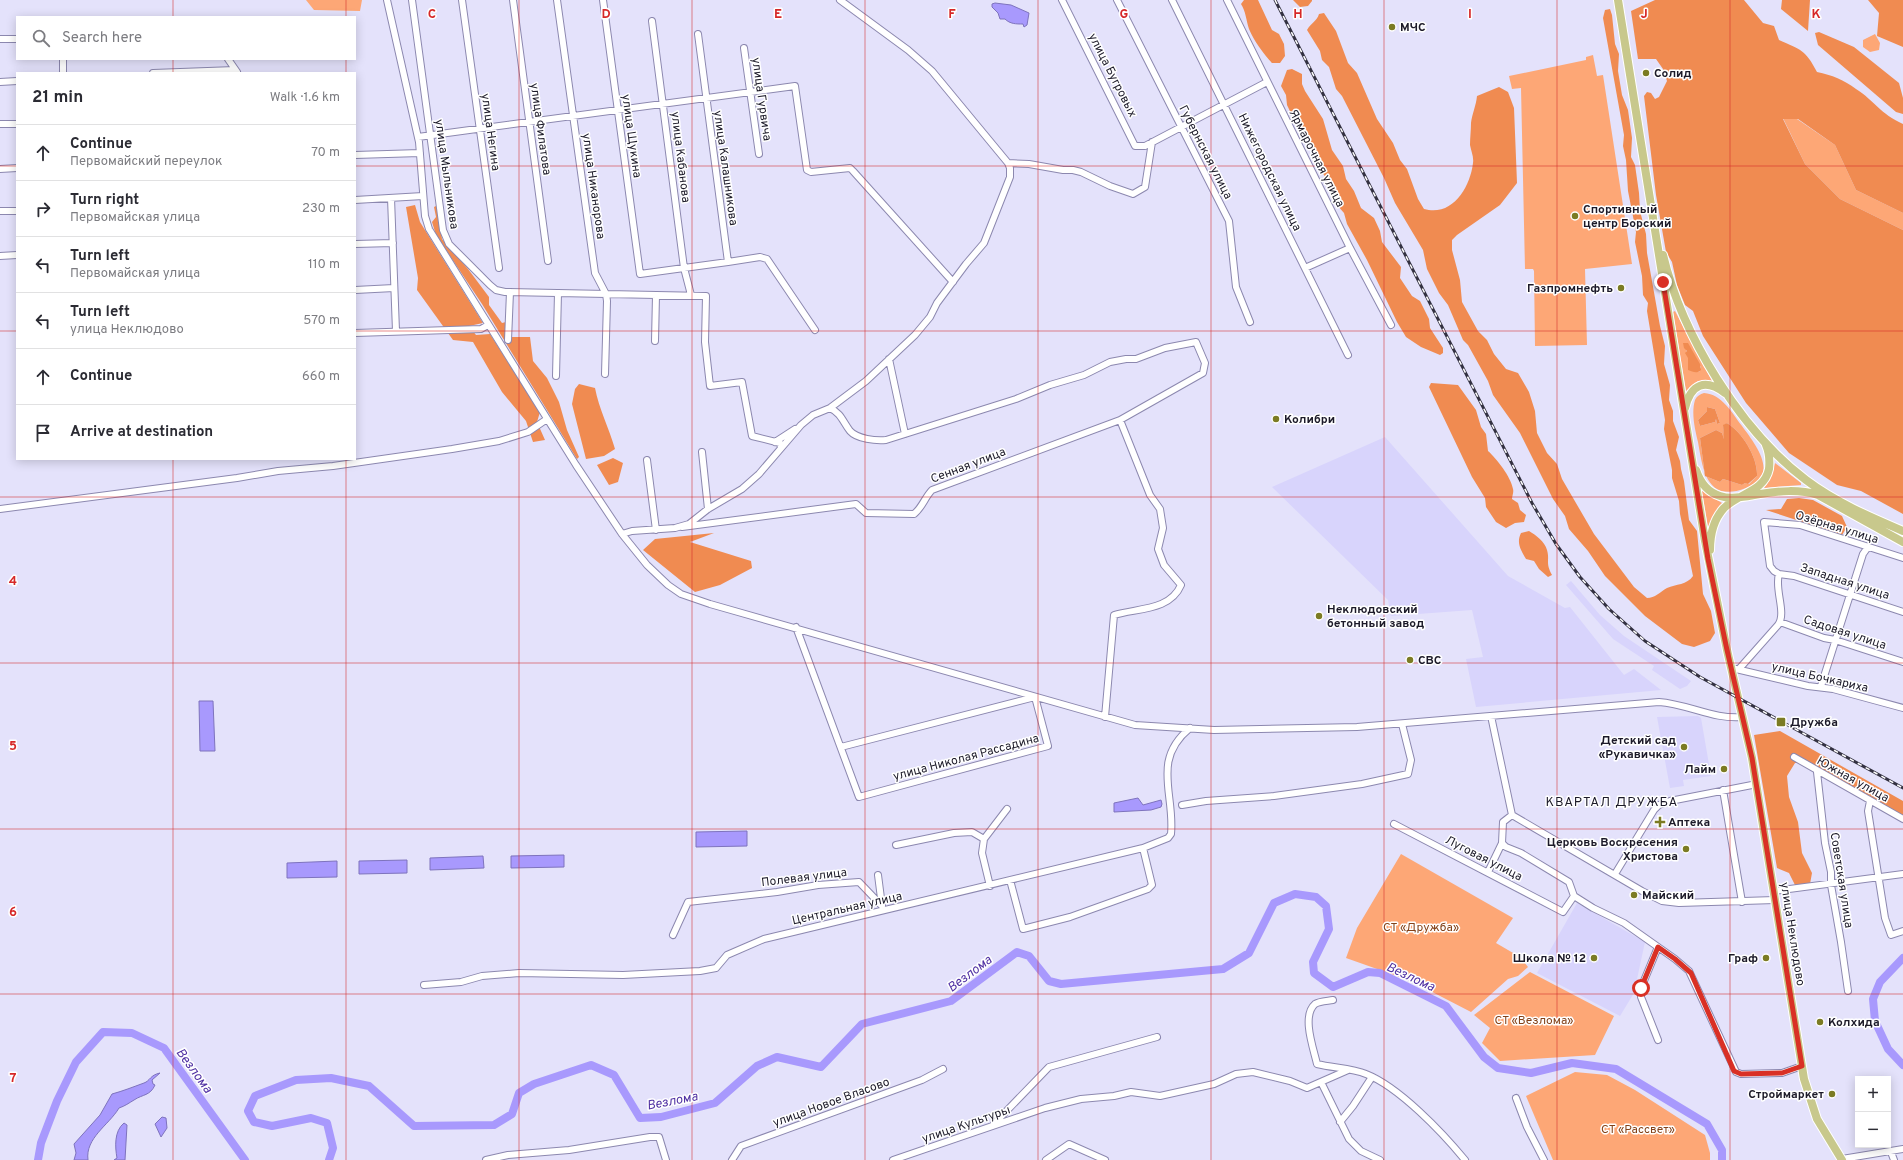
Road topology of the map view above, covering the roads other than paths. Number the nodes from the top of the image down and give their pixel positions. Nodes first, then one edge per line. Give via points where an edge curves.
1 (387, 0) edge
2 (412, 0) edge
3 (462, 0) edge
4 (513, 0) edge
5 (557, 0) edge
6 (603, 0) edge
7 (840, 0) edge
8 (1062, 0) edge
9 (1117, 0) edge
10 (1172, 0) edge
11 (1227, 0) edge
12 (1618, 0) edge
13 (652, 21) dead end
14 (698, 34) dead end
15 (0, 39) edge
16 (16, 39) edge
17 (744, 48) dead end
18 (63, 60) edge
19 (229, 60) edge
20 (237, 71) edge
21 (63, 72) edge
22 (195, 72) edge
23 (16, 81) edge
24 (0, 82) edge
25 (1267, 82) junction
26 (750, 91) junction
27 (706, 98) junction
28 (663, 104) junction
29 (1224, 105) junction
30 (618, 110) junction
31 (573, 116) junction
32 (529, 122) junction
33 (0, 124) edge
34 (16, 124) edge
35 (1181, 127) junction
36 (480, 128) junction
37 (431, 135) junction
38 (418, 137) junction
39 (1152, 142) junction
40 (420, 153) junction
41 (759, 154) dead end
42 (356, 155) edge
43 (1008, 164) junction
44 (16, 168) edge
45 (0, 169) edge
46 (423, 196) junction
47 (391, 198) junction
48 (356, 200) edge
49 (1652, 210) junction
50 (0, 211) edge
51 (16, 211) edge
52 (393, 243) junction
53 (356, 244) edge
54 (1350, 248) junction
55 (16, 255) edge
56 (0, 256) edge
57 (548, 261) dead end
58 (728, 262) junction
59 (499, 268) dead end
60 (684, 268) junction
61 (1305, 268) junction
62 (953, 282) junction
63 (394, 288) junction
64 (356, 290) edge
65 (510, 292) junction
66 (558, 293) junction
67 (606, 294) junction
68 (656, 295) junction
69 (691, 295) junction
70 (1250, 322) dead end
71 (488, 325) junction
72 (1391, 325) dead end
73 (815, 330) dead end
74 (396, 331) junction
75 (356, 333) edge
76 (508, 340) dead end
77 (655, 341) dead end
78 (1348, 355) dead end
79 (889, 359) junction
80 (605, 374) dead end
81 (556, 376) dead end
82 (1729, 396) junction
83 (830, 408) junction
84 (1685, 410) junction
85 (547, 419) junction
86 (1120, 420) junction
87 (801, 425) junction
88 (905, 434) junction
89 (1764, 441) junction
90 (775, 442) junction
91 (781, 448) junction
92 (702, 452) dead end
93 (1692, 458) junction
94 (647, 460) dead end
95 (1742, 497) junction
96 (0, 509) edge
97 (708, 509) junction
98 (682, 527) junction
99 (656, 530) junction
100 (1903, 531) edge
101 (622, 534) junction
102 (1903, 542) edge
103 (1868, 547) junction
104 (1903, 558) edge
105 (1711, 571) junction
106 (1779, 574) junction
107 (1850, 595) junction
108 (1903, 612) edge
109 (1780, 622) junction
110 (796, 628) junction
111 (1835, 640) junction
112 (1903, 662) edge
113 (1735, 669) junction
114 (1821, 686) junction
115 (1903, 708) edge
116 (1491, 716) junction
117 (1105, 717) junction
118 (1743, 717) junction
119 (1402, 724) junction
120 (1190, 728) junction
121 (841, 747) junction
122 (1794, 758) dead end
123 (1817, 772) junction
124 (1757, 784) junction
125 (1723, 790) junction
126 (1870, 801) junction
127 (1182, 805) dead end
128 (1007, 809) dead end
129 (1512, 815) junction
130 (1903, 819) edge
131 (1394, 824) dead end
132 (984, 839) junction
133 (1502, 843) junction
134 (896, 845) dead end
135 (1143, 848) junction
136 (1488, 872) junction
137 (1615, 874) junction
138 (1903, 874) edge
139 (878, 875) dead end
140 (1879, 878) junction
141 (1010, 880) junction
142 (1831, 885) junction
143 (990, 886) junction
144 (1774, 891) junction
145 (1574, 896) junction
146 (1775, 900) junction
147 (1742, 902) junction
148 (883, 908) junction
149 (1903, 931) edge
150 (673, 935) dead end
151 (1658, 947) junction
152 (424, 985) dead end
153 (1848, 991) dead end
154 (1333, 1000) dead end
155 (1157, 1037) dead end
156 (1658, 1040) dead end
157 (1802, 1066) junction
158 (1329, 1067) junction
159 (942, 1069) dead end
160 (1348, 1070) junction
161 (1372, 1077) junction
162 (1325, 1080) junction
163 (1516, 1098) dead end
164 (1340, 1122) junction
165 (992, 1126) junction
166 (1903, 1149) edge
167 (1890, 1152) junction
168 (486, 1160) edge
169 (666, 1160) edge
170 (732, 1160) edge
171 (893, 1160) edge
172 (1046, 1160) edge
173 (1105, 1160) edge
174 (1380, 1160) edge
175 (1465, 1160) edge
176 (1544, 1160) edge
177 (1842, 1160) edge
178 (1894, 1160) edge

1 - 38 street
2 - 37 street, улица Мыльникова
3 - 36 street, улица Негина
4 - 32 street, улица Филатова
5 - 31 street, улица Никанорова
6 - 30 street, улица Щукина
7 - 43 street via 932,71
8 - 39 street, улица Бугровых via 1136,146 1145,146
9 - 35 street, Губернская улица
10 - 29 street, Нижегородская улица
11 - 25 street, Ярмарочная улица
12 - 49 main road
13 - 28 street, улица Кабанова
14 - 27 street, улица Калашникова
15 - 16 street
17 - 26 street, улица Гурвича
18 - 21 street
19 - 20 street
20 - 22 street
23 - 24 street
25 - 29 street
25 - 54 street, Ярмарочная улица
26 - 27 street
26 - 41 street, улица Гурвича
26 - 62 street via 795,86 807,170 811,172 850,168 854,171
27 - 28 street
27 - 58 street, улица Калашникова
28 - 30 street
28 - 60 street, улица Кабанова
29 - 35 street
29 - 61 street, Нижегородская улица
30 - 31 street
30 - 60 street, улица Щукина via 640,274
31 - 32 street
31 - 67 street, улица Никанорова via 595,273
32 - 36 street
32 - 57 street, улица Филатова
33 - 34 street
35 - 39 street
35 - 70 street, Губернская улица via 1228,221 1236,287
36 - 37 street
36 - 59 street, улица Негина
37 - 38 street
37 - 65 street, улица Мыльникова via 445,238 490,285 498,291
38 - 40 street
39 - 43 street via 1145,187 1133,194 1082,172 1029,164
40 - 42 street
40 - 46 street
43 - 62 street via 1010,177 986,240
44 - 45 street
46 - 47 street
46 - 71 street via 429,229
47 - 48 street
47 - 52 street
49 - 82 main road via 1677,299 1692,335
49 - 84 main road
50 - 51 street
52 - 53 street
52 - 63 street
54 - 61 street
54 - 72 street, Ярмарочная улица
55 - 56 street
58 - 60 street
58 - 73 street via 760,257 766,259
60 - 69 street, улица Кабанова
61 - 78 street, Нижегородская улица
62 - 79 street via 930,317
63 - 64 street
63 - 74 street
65 - 66 street, улица Мыльникова
65 - 76 street
66 - 67 street, улица Мыльникова
66 - 81 street
67 - 68 street, улица Мыльникова
67 - 80 street, улица Никанорова
68 - 69 street, улица Мыльникова
68 - 77 street
69 - 90 street, улица Мыльникова via 706,296 705,342 710,386 742,382 752,436
71 - 74 street via 481,329
71 - 85 street
74 - 75 street
79 - 83 street via 866,381
79 - 88 street
82 - 84 main road via 1711,385 1699,386 1690,394
82 - 89 main road
83 - 87 street via 814,415
83 - 88 street via 838,412 850,431 856,435 882,440
84 - 93 main road
85 - 96 street via 528,432 499,441 452,450
85 - 101 street
86 - 88 street, Сенная улица via 1203,373 1205,363 1196,342 1165,348 1136,360 1110,362 1084,375 1050,385 1016,400
86 - 98 street, Сенная улица via 938,487 924,498 914,514 866,513 856,504
86 - 117 street via 1150,495 1160,509 1163,528 1158,549 1164,564 1181,585 1178,594 1155,608 1114,615
87 - 90 street
87 - 91 street
89 - 95 main road via 1770,457 1768,473 1757,488
89 - 100 main road via 1807,481
90 - 91 street via 780,443
91 - 97 street via 742,489
92 - 97 street
93 - 95 main road via 1699,478 1711,492 1724,497
93 - 105 main road
94 - 99 street
95 - 102 main road via 1781,492 1807,492 1818,495
95 - 105 main road via 1725,507 1714,526 1710,542
97 - 98 street
98 - 99 street
99 - 101 street
101 - 110 street via 655,574 681,594
103 - 104 street, Озёрная улица
103 - 106 street, Озёрная улица via 1792,524 1764,522 1770,566
103 - 107 street
105 - 113 main road, улица Неклюдово
106 - 107 street, Западная улица via 1794,576
106 - 109 street via 1777,586 1781,609
107 - 108 street, Западная улица
107 - 111 street
109 - 111 street, Садовая улица
109 - 113 street
110 - 117 street
110 - 121 street, улица Николая Рассадина
111 - 112 street, Садовая улица
111 - 114 street
113 - 114 street, улица Бочкариха via 1808,686
113 - 118 main road, улица Неклюдово
114 - 115 street, улица Бочкариха
116 - 118 street via 1660,702 1724,717
116 - 119 street
116 - 129 street
117 - 120 street via 1135,725
118 - 124 main road, улица Неклюдово
119 - 120 street via 1314,729
119 - 127 street via 1411,760 1408,774 1362,784
120 - 135 street, Центральная улица via 1177,740 1169,756 1167,782 1171,834 1162,841
121 - 121 street, улица Николая Рассадина via 859,796 1048,746 1035,697
122 - 123 street, Южная улица
123 - 126 street, Южная улица
123 - 142 street, Советская улица
124 - 125 street
124 - 144 main road, улица Неклюдово
125 - 137 street via 1659,805
125 - 147 street
126 - 130 street, Южная улица
126 - 140 street via 1868,811
128 - 132 street
129 - 133 street via 1504,822
129 - 137 street
131 - 136 street, Луговая улица
132 - 134 street via 972,832 954,832
132 - 143 street via 982,853
133 - 136 street
133 - 145 street via 1566,880
135 - 141 street, Центральная улица
135 - 141 street via 1152,885 1148,889 1070,917 1023,929
136 - 145 street, Луговая улица via 1563,912
137 - 147 street via 1642,891 1668,902
138 - 140 street
139 - 148 street
140 - 142 street
140 - 149 street via 1885,918 1892,935
141 - 143 street, Центральная улица
142 - 144 street
142 - 153 street, Советская улица
143 - 148 street, Центральная улица
144 - 146 main road, улица Неклюдово
145 - 151 street via 1624,923
146 - 147 street
146 - 157 main road, улица Неклюдово
148 - 150 street, Полевая улица via 859,882 818,885 688,902
148 - 152 street, Центральная улица via 764,939 727,955 716,968 700,971 623,975 519,972
151 - 156 street via 1641,988 1641,996
151 - 157 street via 1691,973 1734,1071 1741,1074 1782,1073
154 - 158 street via 1316,1003 1311,1009 1308,1029 1317,1064
155 - 165 street via 1049,1067
157 - 177 main road, улица Неклюдово via 1811,1106
158 - 160 street
158 - 162 street via 1330,1076
159 - 170 street, улица Новое Власово via 922,1080 741,1146
160 - 161 street
160 - 162 street, улица Культуры
161 - 164 street
161 - 175 street via 1422,1114
162 - 164 street
162 - 165 street, улица Культуры via 1307,1088 1290,1081 1248,1072 1236,1074 1214,1084 1160,1096 1131,1092 1081,1099
163 - 176 street
164 - 174 street via 1349,1139 1361,1151
165 - 171 street, улица Культуры
166 - 167 street
167 - 177 street
167 - 178 street
168 - 169 street via 508,1155 570,1150 630,1139 658,1137
172 - 173 street via 1069,1144

